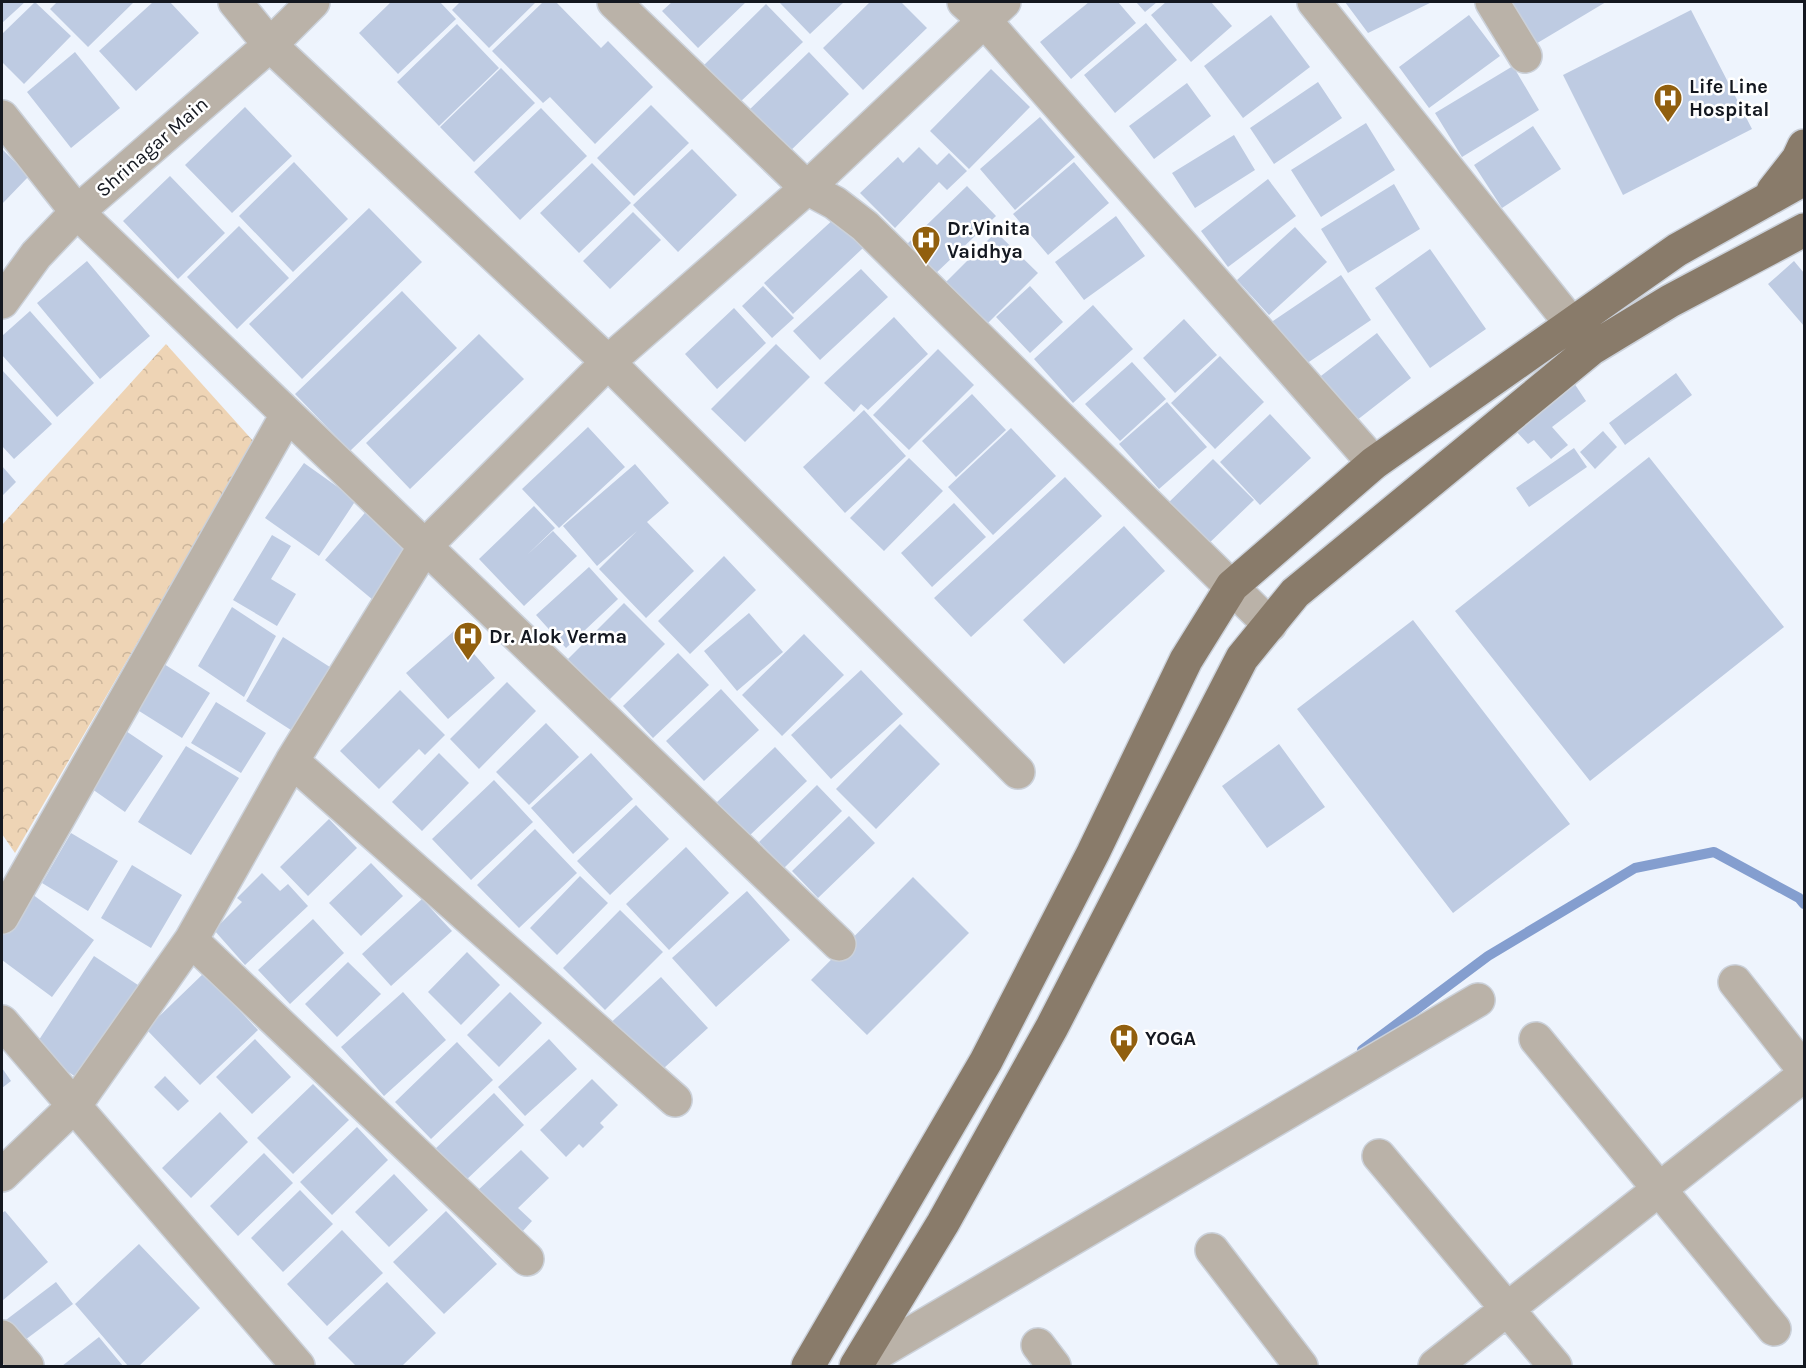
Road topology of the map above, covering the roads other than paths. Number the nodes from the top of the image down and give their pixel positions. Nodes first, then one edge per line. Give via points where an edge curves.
1 (235, 2) edge
2 (313, 2) edge
3 (614, 2) edge
4 (1314, 2) edge
5 (1492, 2) edge
6 (984, 7) edge
7 (270, 45) junction
8 (1525, 56) dead end
9 (2, 117) edge
10 (1804, 146) edge
11 (1804, 179) edge
12 (807, 188) junction
13 (1767, 200) junction
14 (77, 212) junction
15 (1802, 232) edge
16 (2, 302) edge
17 (1581, 336) junction
18 (608, 362) junction
19 (287, 415) junction
20 (1374, 463) junction
21 (425, 546) junction
22 (1232, 586) junction
23 (1269, 625) junction
24 (292, 761) junction
25 (1018, 772) dead end
26 (2, 917) edge
27 (191, 940) junction
28 (839, 944) dead end
29 (1735, 982) dead end
30 (1478, 1000) dead end
31 (2, 1022) edge
32 (1536, 1039) dead end
33 (1804, 1070) edge
34 (1804, 1075) edge
35 (675, 1100) dead end
36 (75, 1105) junction
37 (1379, 1156) dead end
38 (2, 1175) edge
39 (1659, 1189) junction
40 (1212, 1250) dead end
41 (527, 1259) dead end
42 (1509, 1310) junction
43 (1774, 1329) dead end
44 (2, 1337) edge
45 (27, 1366) edge
46 (298, 1366) edge
47 (808, 1366) edge
48 (856, 1366) edge
49 (1301, 1366) edge
50 (1435, 1366) edge
51 (1555, 1366) edge

1 - 7 street
2 - 7 street, Shrinagar Main
3 - 12 street
4 - 17 street
5 - 8 street
6 - 12 street via 945,59
6 - 20 street
7 - 14 street, Shrinagar Main
7 - 18 street
9 - 14 street
10 - 13 main road
11 - 13 main road
12 - 18 street
12 - 22 street via 865,226
13 - 17 main road via 1677,250
14 - 16 street, Shrinagar Main via 36,255
14 - 19 street
15 - 17 main road via 1670,301
17 - 20 main road
17 - 23 main road via 1295,593
18 - 21 street
18 - 25 street
19 - 21 street
19 - 26 street
20 - 22 main road
21 - 24 street
21 - 28 street
22 - 23 street
22 - 47 main road via 1186,660 986,1061
23 - 48 main road via 1242,658 1052,1027 943,1223
24 - 27 street
24 - 35 street
27 - 36 street
27 - 41 street
29 - 33 street
30 - 48 street
31 - 36 street
32 - 39 street
34 - 39 street
36 - 38 street
36 - 46 street
37 - 42 street
39 - 42 street
39 - 43 street
40 - 49 street
42 - 50 street
42 - 51 street
44 - 45 street

